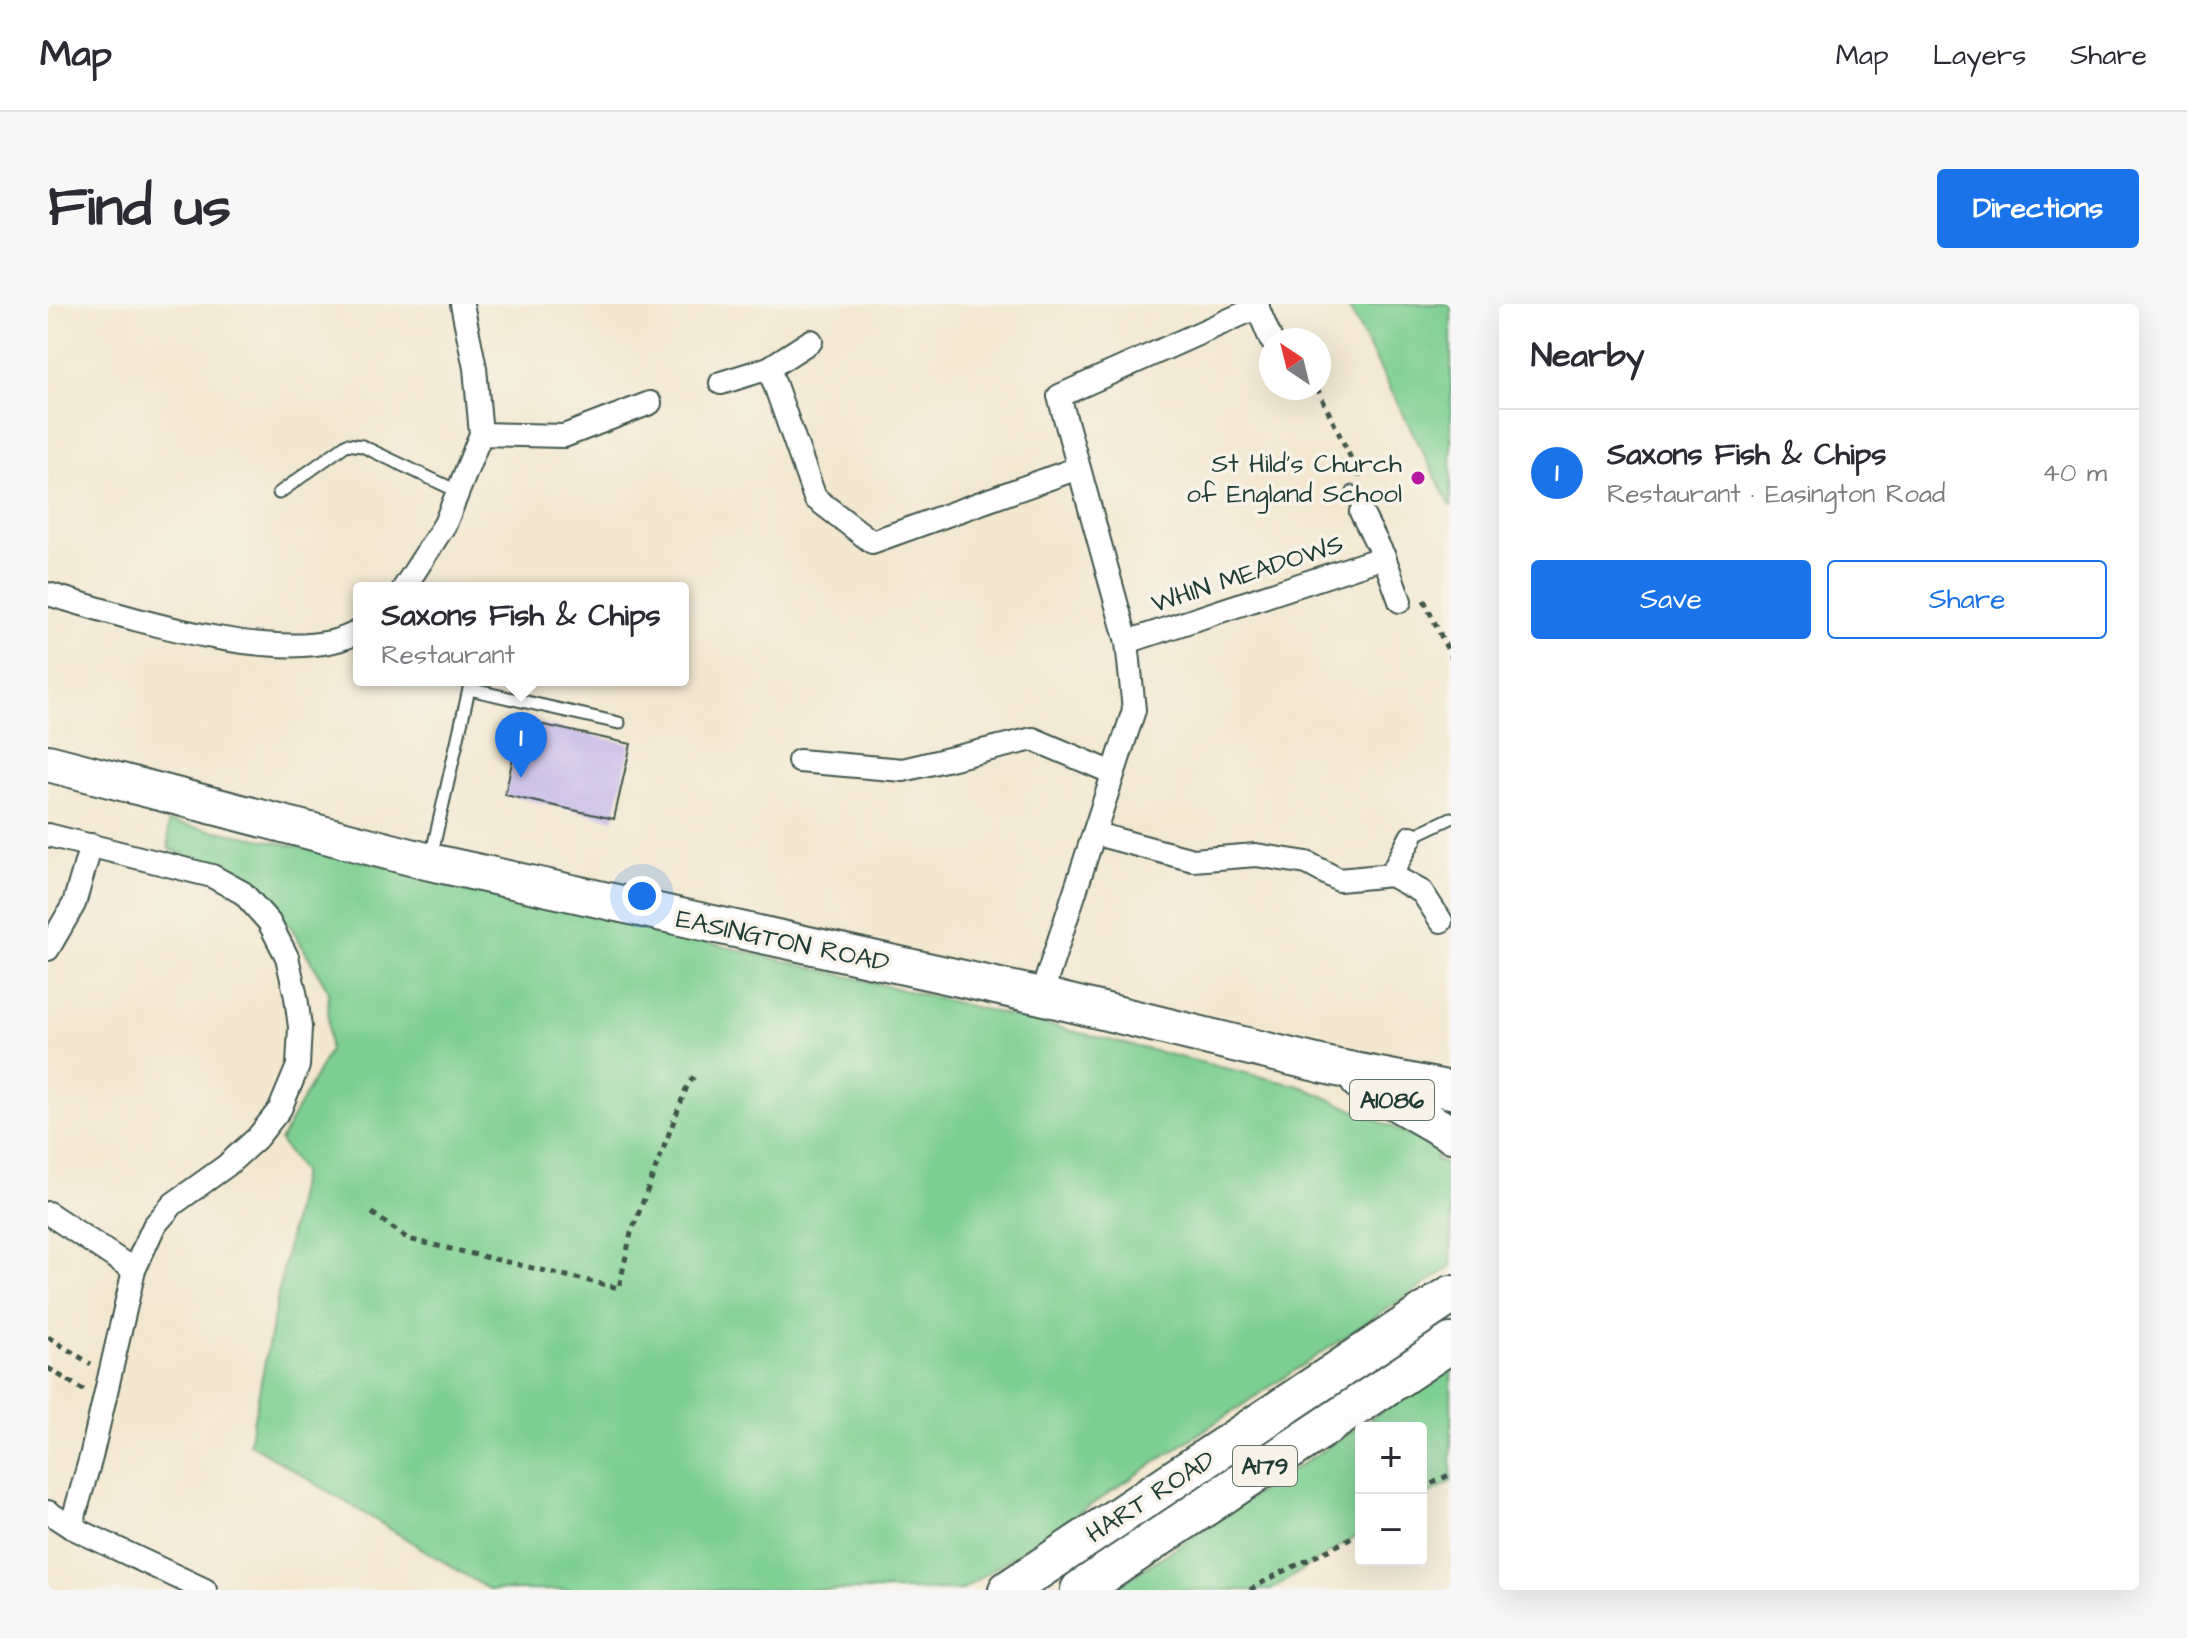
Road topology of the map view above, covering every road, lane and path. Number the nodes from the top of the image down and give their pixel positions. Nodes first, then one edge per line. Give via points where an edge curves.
1 (462, 304) edge
2 (1257, 306) edge
3 (1266, 328) edge
4 (811, 341) dead end
5 (769, 368) junction
6 (721, 383) dead end
7 (650, 403) dead end
8 (481, 434) junction
9 (1078, 468) junction
10 (457, 491) junction
11 (279, 493) dead end
12 (1357, 502) dead end
13 (1384, 557) junction
14 (408, 582) edge
15 (48, 594) edge
16 (1400, 601) dead end
17 (353, 633) edge
18 (1127, 642) junction
19 (619, 723) dead end
20 (799, 761) dead end
21 (48, 763) edge
22 (1113, 773) junction
23 (1451, 818) edge
24 (1096, 834) junction
25 (48, 835) edge
26 (1411, 837) joint
27 (91, 845) junction
28 (430, 862) junction
29 (1391, 875) junction
30 (1446, 924) edge
31 (48, 949) edge
32 (1041, 996) junction
33 (1333, 1067) junction
34 (694, 1076) dead end
35 (1451, 1090) edge
36 (1451, 1134) edge
37 (48, 1213) edge
38 (372, 1213) dead end
39 (134, 1270) junction
40 (1451, 1295) edge
41 (48, 1337) edge
42 (1451, 1343) edge
43 (48, 1368) edge
44 (101, 1370) dead end
45 (93, 1396) dead end
46 (1451, 1474) edge
47 (1427, 1486) edge
48 (48, 1512) edge
49 (71, 1527) junction
50 (1355, 1535) edge
51 (205, 1590) edge
52 (1008, 1590) edge
53 (1080, 1590) edge
54 (1250, 1590) edge

1 - 8 street
2 - 3 street, WHIN MEADOWS
2 - 9 street, WHIN MEADOWS via 1059,396
4 - 5 street
5 - 6 street
5 - 9 street via 815,498 872,542
7 - 8 street via 564,436
8 - 10 street
9 - 18 street, WHIN MEADOWS
10 - 11 lane via 362,446 347,444
10 - 14 street via 445,524
12 - 13 street, WHIN MEADOWS
13 - 16 street, WHIN MEADOWS
13 - 18 street, WHIN MEADOWS
15 - 17 street via 141,622 265,645 298,647
18 - 22 street, WHIN MEADOWS via 1134,710
19 - 28 lane via 469,689
20 - 22 street via 903,770 1033,739
21 - 28 main road, EASINGTON ROAD / A1086
22 - 24 street, WHIN MEADOWS
23 - 26 lane
24 - 29 street via 1193,860 1256,855 1307,863 1339,880
24 - 32 street, WHIN MEADOWS
25 - 27 street
26 - 29 street
27 - 31 street via 74,904
27 - 39 street via 212,876 243,893 269,922 287,957 300,1027 298,1066 280,1109 247,1147 173,1204 154,1226
28 - 32 main road, EASINGTON ROAD / A1086
29 - 30 street via 1422,892
32 - 33 main road, EASINGTON ROAD / A1086
33 - 35 main road, EASINGTON ROAD / A1086
33 - 36 main road, EASINGTON ROAD / A1086
34 - 38 path via 631,1233 619,1288 408,1239
37 - 39 street
39 - 49 street
40 - 52 highway, HART ROAD / A179
41 - 44 path
42 - 53 highway, HART ROAD / A179
43 - 45 path
46 - 47 path
48 - 49 street
49 - 51 street
50 - 54 path

